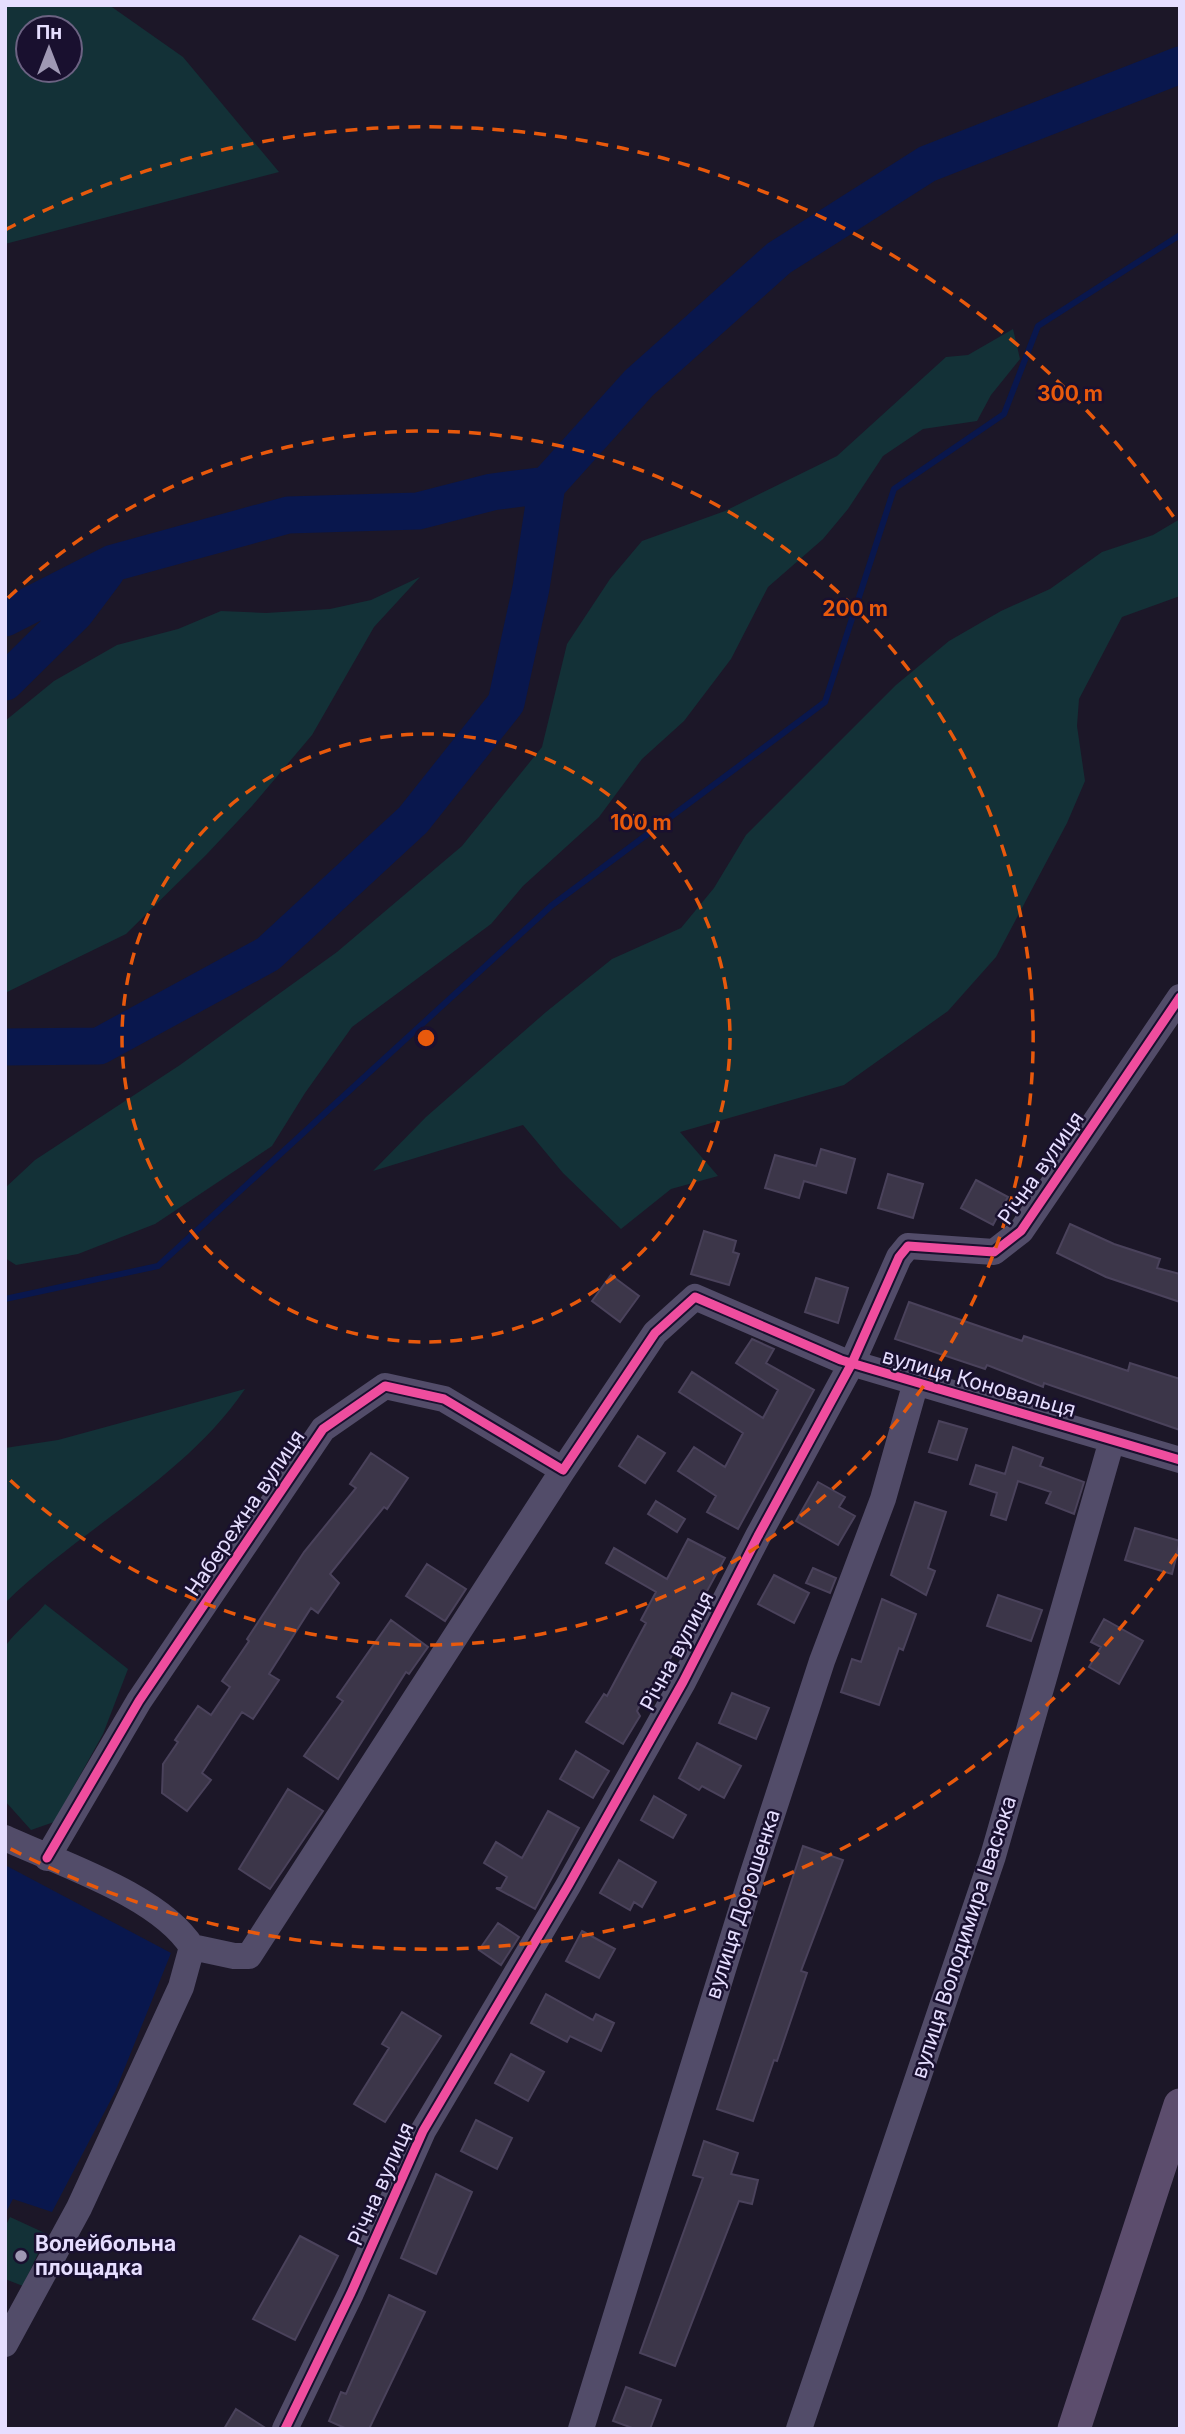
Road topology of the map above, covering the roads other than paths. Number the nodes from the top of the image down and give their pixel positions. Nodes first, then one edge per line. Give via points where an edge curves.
1 (1180, 997) edge
2 (852, 1363) junction
3 (916, 1382) junction
4 (1112, 1440) junction
5 (1180, 1460) edge
6 (563, 1470) junction
7 (5, 1838) edge
8 (47, 1858) junction
9 (192, 1947) junction
10 (1180, 2105) edge
11 (5, 2344) edge
12 (285, 2429) edge
13 (581, 2429) edge
14 (799, 2429) edge
15 (1074, 2429) edge

1 - 2 street, Річна вулиця via 1021,1231 994,1252 908,1246 883,1290
2 - 3 street, вулиця Коновальця
2 - 6 street, вулиця Коновальця via 695,1297 655,1333
2 - 12 street, Річна вулиця via 683,1682 423,2131
3 - 4 street, вулиця Коновальця
3 - 13 street, вулиця Дорошенка via 883,1499 822,1661 751,1879
4 - 5 street, вулиця Коновальця
4 - 14 street, вулиця Володимира Івасюка via 993,1856
6 - 8 street, Набережна вулиця via 444,1398 385,1386 323,1429 139,1701
6 - 9 street via 249,1956
7 - 8 street
8 - 9 street via 144,1901 184,1933
9 - 11 street via 181,1987 79,2208
10 - 15 main road

